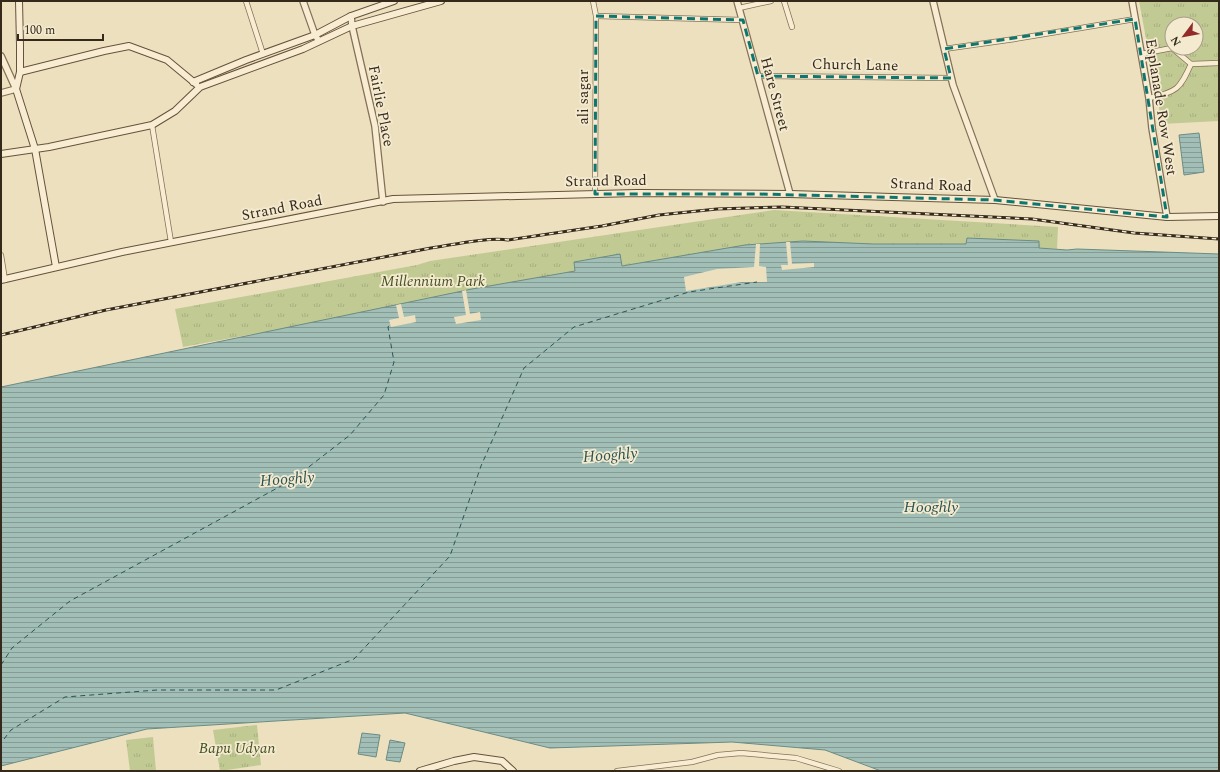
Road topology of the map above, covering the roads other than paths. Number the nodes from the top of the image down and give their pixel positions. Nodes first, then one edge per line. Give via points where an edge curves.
1 (18, 1) edge
2 (246, 1) edge
3 (303, 1) edge
4 (394, 1) edge
5 (441, 1) edge
6 (593, 1) edge
7 (737, 1) edge
8 (771, 1) edge
9 (784, 1) edge
10 (933, 1) edge
11 (1132, 1) edge
12 (739, 8) junction
13 (351, 16) junction
14 (596, 16) junction
15 (1135, 19) junction
16 (743, 20) junction
17 (352, 26) junction
18 (792, 27) dead end
19 (315, 35) junction
20 (319, 41) junction
21 (944, 49) junction
22 (1164, 50) edge
23 (263, 54) junction
24 (1141, 54) junction
25 (1, 56) edge
26 (1182, 56) edge
27 (1219, 63) edge
28 (1191, 64) junction
29 (20, 72) junction
30 (10, 74) junction
31 (758, 76) junction
32 (951, 78) junction
33 (193, 82) junction
34 (200, 87) junction
35 (16, 89) junction
36 (1, 93) edge
37 (190, 96) junction
38 (1149, 98) junction
39 (152, 125) junction
40 (35, 149) junction
41 (1, 154) edge
42 (595, 194) junction
43 (790, 194) junction
44 (995, 200) junction
45 (383, 202) junction
46 (1219, 216) edge
47 (1167, 217) junction
48 (171, 242) junction
49 (1, 255) edge
50 (56, 268) junction
51 (3, 280) edge
52 (629, 770) edge
53 (420, 771) edge
54 (513, 771) edge
55 (617, 771) edge
56 (839, 771) edge

1 - 29 main road
2 - 23 street
3 - 19 street
4 - 13 main road
5 - 17 main road
6 - 14 street, ali sagar
7 - 12 street, Hare Street
8 - 12 street
9 - 18 street
10 - 21 street
11 - 15 street, Esplanade Row West
12 - 16 street, Hare Street
13 - 17 street, Fairlie Place
13 - 19 main road
14 - 16 street
14 - 42 street, ali sagar
15 - 21 street
15 - 24 street, Esplanade Row West
16 - 31 street, Hare Street
17 - 20 main road
17 - 45 street, Fairlie Place via 375,126
19 - 20 street
19 - 23 main road
20 - 34 main road
21 - 32 street
22 - 24 street
23 - 33 main road
24 - 38 street, Esplanade Row West
25 - 30 street
26 - 28 street
27 - 28 street
28 - 38 street via 1182,84 1167,94
29 - 30 street
29 - 33 main road via 129,46 167,60
29 - 35 main road
30 - 35 street
31 - 32 street, Church Lane
31 - 43 street, Hare Street
32 - 44 street
33 - 34 main road
33 - 37 main road
34 - 37 main road
35 - 36 street
35 - 40 main road
37 - 39 main road via 174,111
38 - 47 street, Esplanade Row West
39 - 40 main road
39 - 48 street
40 - 41 main road
40 - 50 main road
42 - 43 main road, Strand Road
42 - 45 main road, Strand Road via 393,199
43 - 44 main road, Strand Road
44 - 47 main road, Strand Road
45 - 48 main road, Strand Road
46 - 47 main road, Strand Road
48 - 50 main road, Strand Road
49 - 51 street
50 - 51 main road, Strand Road
52 - 55 street
52 - 56 street via 741,753 796,758
53 - 54 main road via 474,757 502,761

